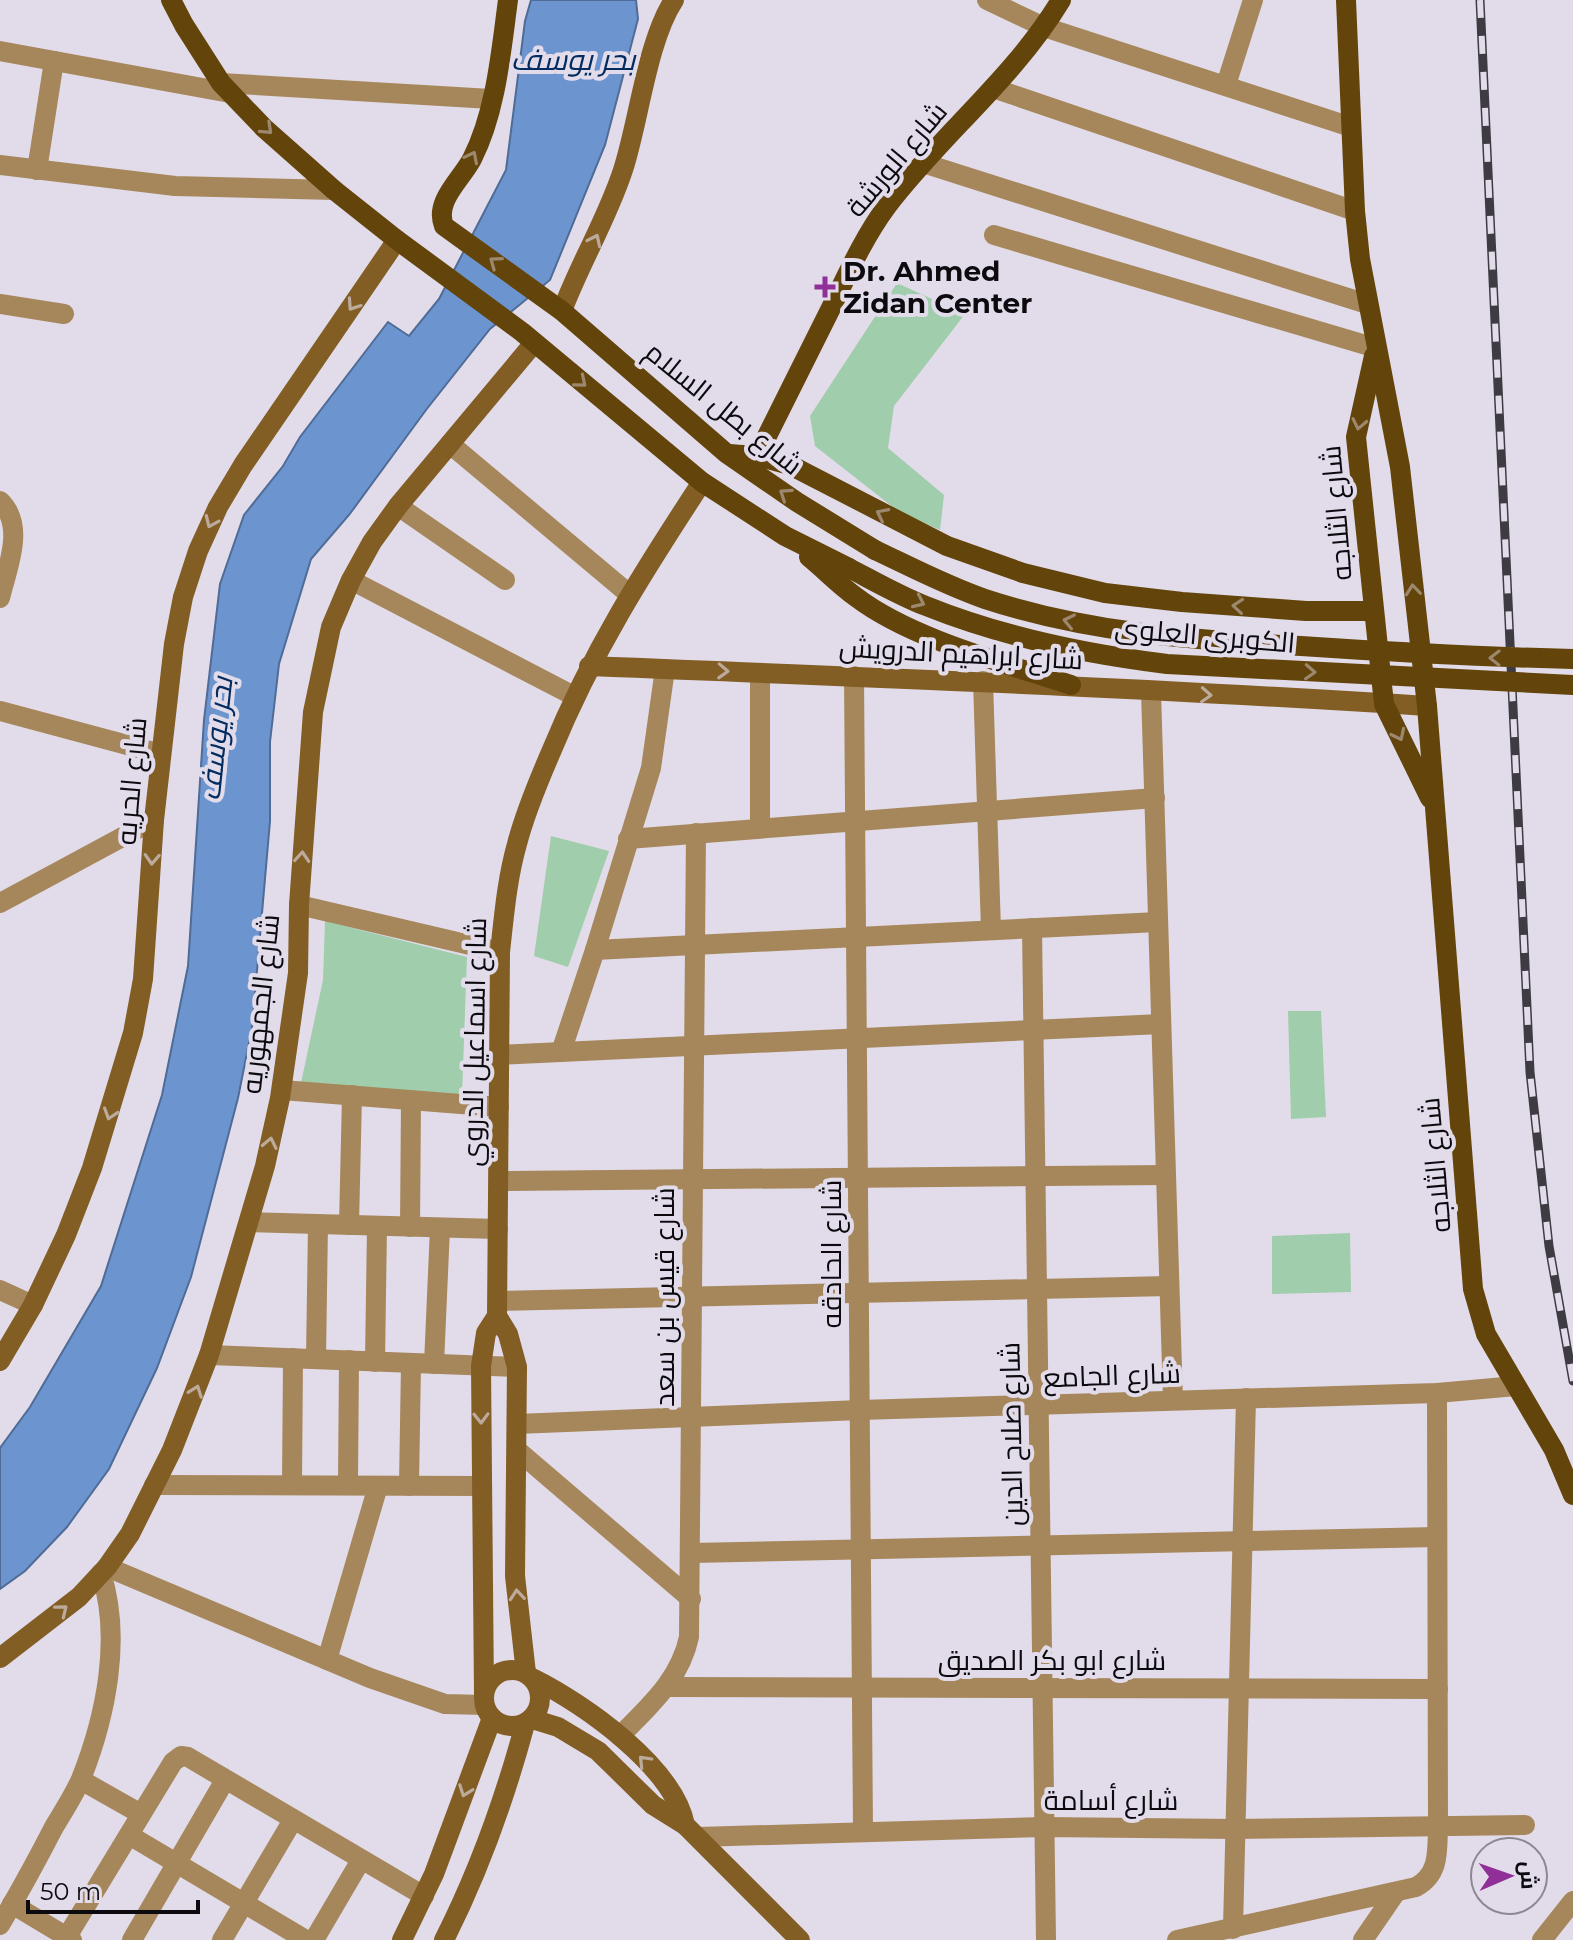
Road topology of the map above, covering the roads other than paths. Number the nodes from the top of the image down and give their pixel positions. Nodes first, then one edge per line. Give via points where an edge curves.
1 (171, 0) edge
2 (508, 0) edge
3 (674, 0) edge
4 (987, 0) edge
5 (1061, 0) edge
6 (1253, 0) edge
7 (1346, 0) edge
8 (1044, 27) junction
9 (0, 51) edge
10 (54, 61) junction
11 (1226, 85) junction
12 (226, 88) junction
13 (993, 88) junction
14 (491, 99) junction
15 (1351, 127) junction
16 (923, 163) junction
17 (0, 165) edge
18 (37, 170) junction
19 (334, 190) junction
20 (1355, 211) junction
21 (994, 235) dead end
22 (397, 240) junction
23 (0, 304) edge
24 (1367, 304) junction
25 (554, 305) junction
26 (64, 314) dead end
27 (528, 337) junction
28 (1376, 348) junction
29 (450, 444) junction
30 (726, 453) junction
31 (757, 456) junction
32 (702, 482) junction
33 (0, 501) edge
34 (398, 506) junction
35 (785, 536) junction
36 (875, 550) joint
37 (351, 580) junction
38 (505, 580) dead end
39 (629, 594) junction
40 (0, 598) edge
41 (1372, 611) junction
42 (1573, 659) edge
43 (589, 666) junction
44 (665, 669) junction
45 (760, 673) junction
46 (854, 676) junction
47 (983, 681) junction
48 (1071, 685) junction
49 (1573, 685) edge
50 (1151, 692) junction
51 (574, 696) junction
52 (1384, 704) junction
53 (1427, 706) junction
54 (0, 711) edge
55 (161, 754) junction
56 (1155, 798) junction
57 (1435, 807) junction
58 (987, 811) junction
59 (154, 820) junction
60 (855, 821) junction
61 (760, 828) junction
62 (696, 833) junction
63 (628, 839) junction
64 (0, 903) edge
65 (299, 905) junction
66 (1158, 922) junction
67 (1032, 928) junction
68 (991, 930) junction
69 (856, 937) junction
70 (695, 945) junction
71 (595, 950) junction
72 (500, 952) junction
73 (1161, 1024) junction
74 (1034, 1030) junction
75 (857, 1038) junction
76 (694, 1046) junction
77 (561, 1052) junction
78 (499, 1055) junction
79 (282, 1090) junction
80 (352, 1095) junction
81 (411, 1100) junction
82 (499, 1107) junction
83 (1166, 1175) junction
84 (1036, 1177) junction
85 (858, 1178) junction
86 (693, 1180) junction
87 (499, 1181) junction
88 (249, 1222) junction
89 (318, 1224) junction
90 (349, 1225) junction
91 (377, 1226) junction
92 (410, 1227) junction
93 (440, 1228) junction
94 (498, 1229) junction
95 (1169, 1286) junction
96 (0, 1290) edge
97 (1037, 1290) junction
98 (859, 1294) junction
99 (691, 1299) junction
100 (33, 1305) junction
101 (498, 1308) junction
102 (209, 1355) junction
103 (293, 1358) junction
104 (316, 1359) junction
105 (349, 1360) junction
106 (0, 1361) edge
107 (375, 1362) junction
108 (411, 1363) junction
109 (434, 1364) junction
110 (481, 1366) junction
111 (517, 1367) junction
112 (1516, 1386) junction
113 (1437, 1393) junction
114 (1246, 1398) junction
115 (1173, 1400) junction
116 (1039, 1406) junction
117 (860, 1410) junction
118 (691, 1418) junction
119 (517, 1424) junction
120 (517, 1450) junction
121 (154, 1485) junction
122 (292, 1485) junction
123 (348, 1485) junction
124 (378, 1486) junction
125 (409, 1486) junction
126 (482, 1486) junction
127 (1573, 1495) edge
128 (1437, 1537) junction
129 (1242, 1541) junction
130 (1041, 1545) junction
131 (861, 1549) junction
132 (691, 1553) junction
133 (104, 1570) junction
134 (691, 1599) junction
135 (0, 1658) edge
136 (327, 1660) junction
137 (530, 1676) junction
138 (667, 1687) junction
139 (862, 1687) junction
140 (1042, 1688) junction
141 (1238, 1689) junction
142 (1438, 1689) junction
143 (487, 1706) junction
144 (528, 1722) junction
145 (620, 1736) junction
146 (81, 1780) junction
147 (225, 1780) junction
148 (141, 1814) junction
149 (293, 1820) junction
150 (1525, 1825) dead end
151 (1044, 1827) junction
152 (1438, 1827) junction
153 (1235, 1829) junction
154 (691, 1831) junction
155 (863, 1831) junction
156 (129, 1835) junction
157 (361, 1860) junction
158 (177, 1863) junction
159 (1396, 1892) junction
160 (424, 1896) junction
161 (1573, 1901) edge
162 (244, 1903) junction
163 (12, 1904) junction
164 (0, 1925) edge
165 (1233, 1929) junction
166 (68, 1939) edge
167 (132, 1940) edge
168 (222, 1940) edge
169 (306, 1940) edge
170 (314, 1940) edge
171 (402, 1940) edge
172 (444, 1940) edge
173 (800, 1940) edge
174 (1046, 1940) edge
175 (1177, 1940) edge
176 (1363, 1940) edge
177 (1542, 1940) edge

1 - 12 main road
2 - 14 main road
25 -> 3 main road via 571,286 609,210 658,36
4 - 8 street
5 - 8 main road, شارع الورشة
6 - 11 street
7 - 15 main road, شارع الثلاجه
8 - 11 street
8 - 13 main road, شارع الورشة
9 - 10 street
10 - 12 street
10 - 18 street
11 - 15 street
12 - 14 street
12 -> 19 main road
13 - 16 main road, شارع الورشة
13 - 20 street
25 -> 14 main road, شارع بطل السلام via 444,226 441,207 474,153
15 - 20 main road, شارع الثلاجه
16 - 24 street
16 - 31 main road, شارع الورشة via 865,240
17 - 18 street
18 - 19 street via 175,186
19 - 22 main road
20 - 24 main road, شارع الثلاجه
21 - 28 street
22 - 27 main road
22 -> 55 main road, شارع الحريه via 218,507 183,597
23 - 26 street
24 - 28 main road, شارع الثلاجه
25 - 30 main road, شارع بطل السلام
27 - 29 main road, شارع الجمهوريه
27 -> 32 main road
28 -> 41 main road, شارع الثلاجه via 1356,437
53 -> 28 main road, شارع الثلاجه via 1400,467
29 - 34 main road, شارع الجمهوريه
29 - 39 street
30 - 31 main road
36 -> 30 main road, شارع بطل السلام
41 -> 31 main road via 1182,602 1105,593 1023,573 947,546 806,471
32 - 35 main road
32 - 39 main road, شارع اسماعيل الدروي
33 - 40 street via 8,509 14,539
34 - 37 main road, شارع الجمهوريه
34 - 38 street
35 - 48 main road via 857,598 907,625
35 -> 49 main road, الكوبرى العلوى, bridge via 924,606 1044,644 1116,658
42 -> 36 main road, الكوبرى العلوى, bridge via 1114,631 985,599
37 - 51 street
65 -> 37 main road, شارع الجمهوريه via 313,712 331,627
39 - 43 main road, شارع اسماعيل الدروي
41 - 52 main road, شارع الثلاجه
43 - 44 main road, شارع ابراهيم الدرويش
43 - 51 main road, شارع اسماعيل الدروي
44 -> 45 main road, شارع ابراهيم الدرويش
44 - 63 street via 651,768
45 - 46 main road, شارع ابراهيم الدرويش
45 - 61 street
46 - 47 main road, شارع ابراهيم الدرويش
46 - 60 street, شارع الحادقه
47 - 48 main road, شارع ابراهيم الدرويش
47 - 58 street
48 - 50 main road, شارع ابراهيم الدرويش
50 -> 52 main road, شارع ابراهيم الدرويش
50 - 56 street
51 - 72 main road, شارع اسماعيل الدروي via 517,843
52 - 53 main road, شارع ابراهيم الدرويش
52 -> 57 main road, شارع الثلاجه
53 - 57 main road, شارع الثلاجه
54 - 55 street
55 - 59 main road, شارع الحريه
56 - 58 street
56 - 66 street
57 - 112 main road, شارع الثلاجه via 1473,1289 1486,1334
58 - 60 street
58 - 68 street
59 - 64 street
59 -> 100 main road, شارع الحريه via 143,979 133,1033 92,1168
60 - 61 street
60 - 69 street, شارع الحادقه
61 - 62 street
62 - 63 street
62 - 70 street, شارع قيس بن سعد
63 - 71 street
65 - 72 street
65 - 79 main road, شارع الجمهوريه via 298,973
66 - 67 street
66 - 73 street
67 - 68 street
67 - 74 street, شارع صلاح الدين
68 - 69 street
69 - 70 street
69 - 75 street, شارع الحادقه
70 - 71 street
70 - 76 street, شارع قيس بن سعد
71 - 77 street
72 - 78 main road, شارع اسماعيل الدروي
73 - 74 street
73 - 83 street
74 - 75 street
74 - 84 street, شارع صلاح الدين
75 - 76 street
75 - 85 street, شارع الحادقه
76 - 77 street
76 - 86 street, شارع قيس بن سعد
77 - 78 street
78 - 82 main road, شارع اسماعيل الدروي
79 - 80 street
88 -> 79 main road, شارع الجمهوريه
80 - 81 street
80 - 90 street
81 - 82 street
81 - 92 street
82 - 87 main road, شارع اسماعيل الدروي
83 - 84 street
83 - 95 street
84 - 85 street
84 - 97 street, شارع صلاح الدين
85 - 86 street
85 - 98 street, شارع الحادقه
86 - 87 street
86 - 99 street, شارع قيس بن سعد
87 - 94 main road, شارع اسماعيل الدروي
88 - 89 street
88 - 102 main road, شارع الجمهوريه
89 - 90 street
89 - 104 street
90 - 91 street
91 - 92 street
91 - 107 street
92 - 93 street
93 - 94 street
93 - 109 street
94 - 101 main road, شارع اسماعيل الدروي
95 - 97 street
95 - 115 street
96 - 100 street
97 - 98 street
97 - 116 street, شارع صلاح الدين
98 - 99 street
98 - 117 street, شارع الحادقه
99 - 101 street
99 - 118 street, شارع قيس بن سعد
100 - 106 main road, شارع الحريه
101 - 110 main road, شارع اسماعيل الدروي via 486,1333
101 - 111 main road, شارع اسماعيل الدروي
102 - 103 street
121 -> 102 main road, شارع الجمهوريه
103 - 104 street
103 - 122 street
104 - 105 street
105 - 107 street
105 - 123 street
107 - 108 street
108 - 109 street
108 - 125 street
109 - 110 street
110 - 111 street
110 -> 126 main road, شارع اسماعيل الدروي
111 - 119 main road, شارع اسماعيل الدروي
112 - 113 street, شارع الجامع
112 - 127 main road, شارع الثلاجه via 1554,1450
113 - 114 street, شارع الجامع
113 - 128 street
114 - 115 street, شارع الجامع
114 - 129 street
115 - 116 street, شارع الجامع
116 - 117 street, شارع الجامع
116 - 130 street, شارع صلاح الدين
117 - 118 street, شارع الجامع
117 - 131 street, شارع الحادقه
118 - 119 street, شارع الجامع
118 - 132 street, شارع قيس بن سعد
119 - 120 main road, شارع اسماعيل الدروي
120 - 134 street
137 -> 120 main road, شارع اسماعيل الدروي via 515,1576
121 - 122 street
121 - 133 main road, شارع الجمهوريه via 130,1534
122 - 123 street
123 - 124 street
124 - 125 street
124 - 136 street
125 - 126 street
126 - 143 main road, شارع اسماعيل الدروي
128 - 129 street
128 - 142 street
129 - 130 street
129 - 141 street
130 - 131 street
130 - 140 street, شارع صلاح الدين
131 - 132 street
131 - 139 street, شارع الحادقه
132 - 134 street, شارع قيس بن سعد
135 -> 133 main road, شارع الجمهوريه via 79,1597
133 - 136 street
133 - 146 street via 112,1649
134 - 138 street, شارع قيس بن سعد via 686,1651
136 - 143 street via 432,1700
137 - 143 main road via 505,1670 487,1684
137 - 144 main road via 539,1687 540,1704
137 - 145 main road via 565,1694
138 - 139 street, شارع ابو بكر الصديق
138 - 145 street, شارع قيس بن سعد
139 - 140 street, شارع ابو بكر الصديق
139 - 155 street, شارع الحادقه
140 - 141 street, شارع ابو بكر الصديق
140 - 151 street, شارع صلاح الدين
141 - 142 street, شارع ابو بكر الصديق
141 - 153 street
142 - 152 street
143 - 144 main road via 507,1726
143 -> 160 main road, شارع اسماعيل الدروي
144 - 154 main road via 558,1727 579,1738 662,1813
144 - 172 main road via 471,1884
154 -> 145 main road via 670,1789
146 - 148 street
146 - 163 street
147 - 148 street via 181,1756
147 - 149 street
147 - 158 street
148 - 156 street
149 - 157 street
149 - 162 street
150 - 152 street, شارع أسامة
151 - 153 street, شارع أسامة
151 - 155 street, شارع أسامة
151 - 174 street, شارع صلاح الدين
152 - 153 street, شارع أسامة
152 - 159 street via 1432,1874 1416,1887
153 - 165 street
154 - 155 street, شارع أسامة
154 - 173 main road
156 - 158 street
156 - 166 street
157 - 160 street
157 - 170 street
158 - 162 street
158 - 167 street
159 - 165 street
159 - 176 street
160 - 171 main road, شارع اسماعيل الدروي
161 - 177 street
162 - 168 street
162 - 169 street
163 - 164 street
163 - 166 street
165 - 175 street

